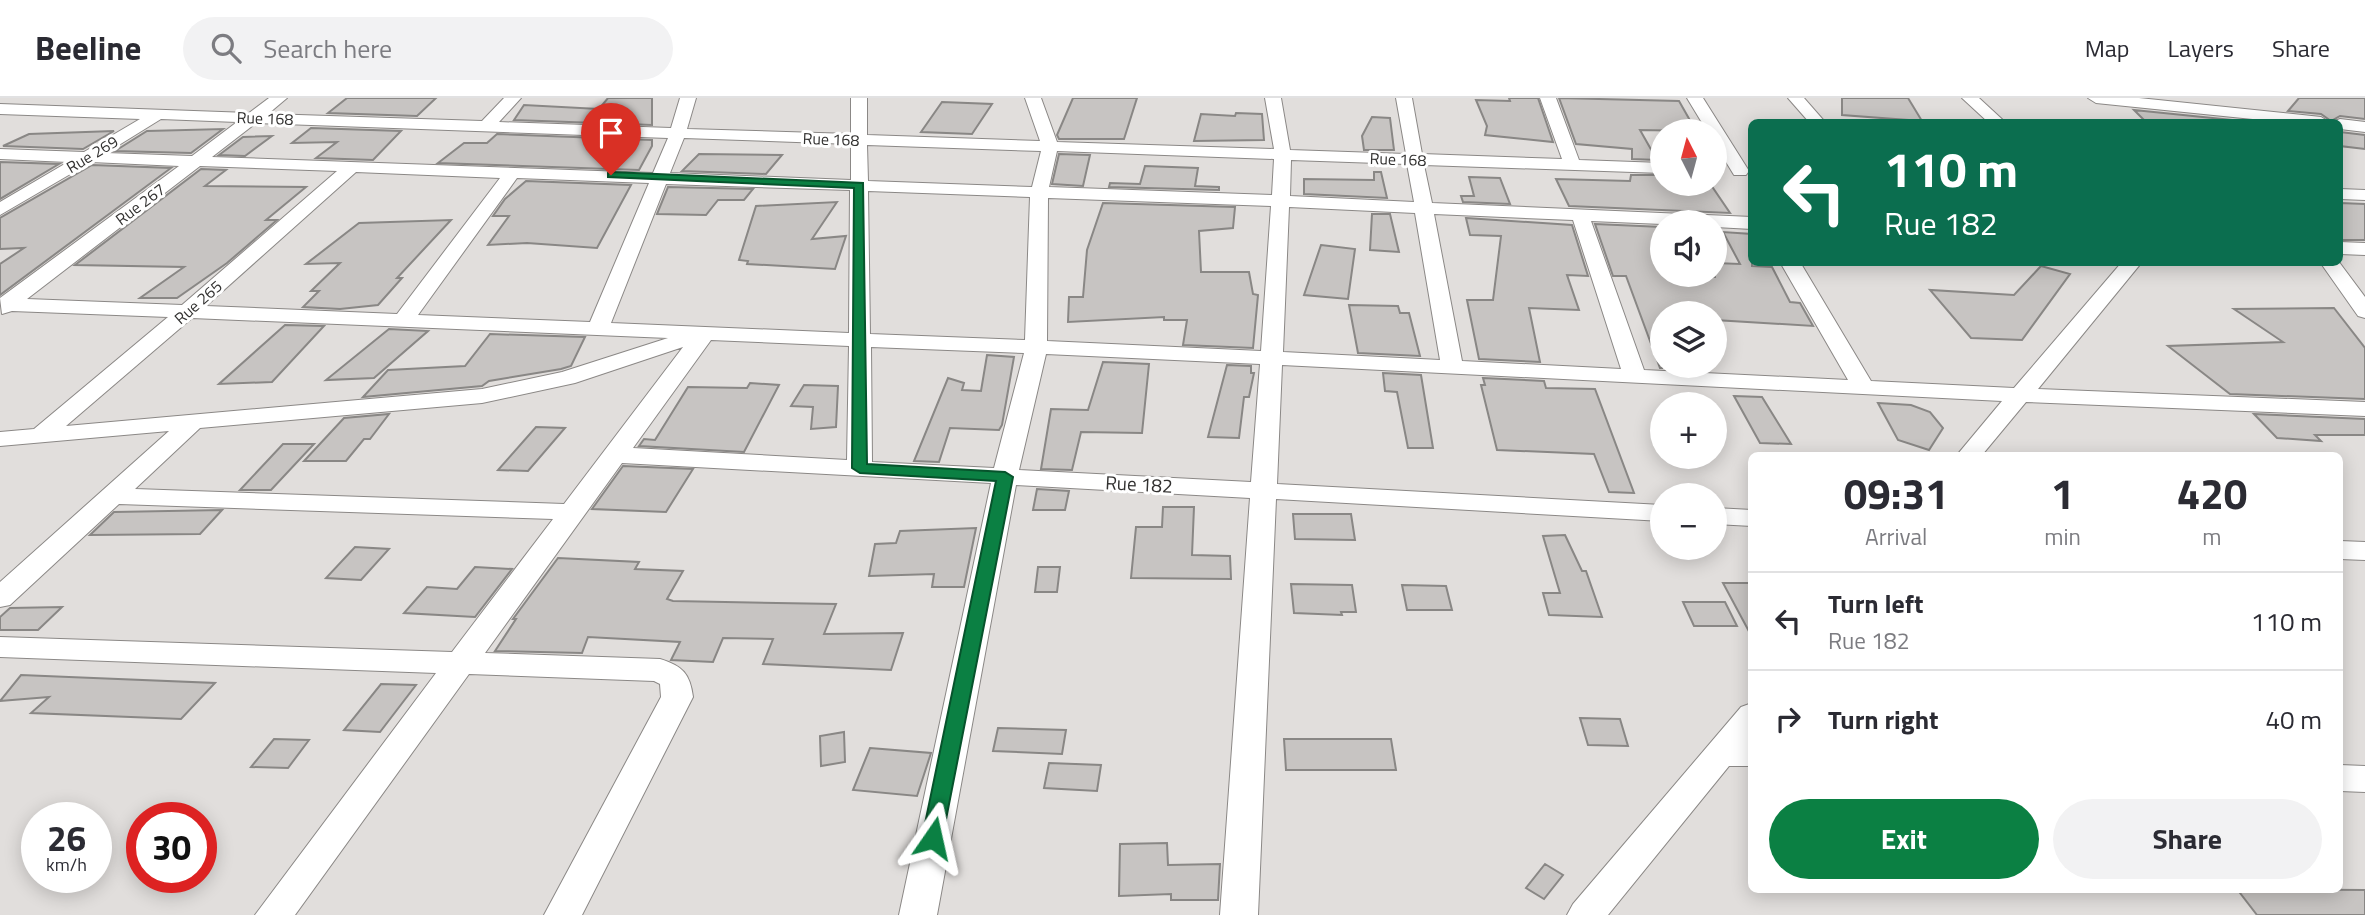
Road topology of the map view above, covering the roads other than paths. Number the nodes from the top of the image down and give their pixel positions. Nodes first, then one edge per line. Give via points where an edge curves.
1 (51, 98) edge
2 (184, 98) edge
3 (279, 98) edge
4 (513, 98) edge
5 (688, 98) edge
6 (859, 98) edge
7 (1032, 98) edge
8 (1273, 98) edge
9 (1404, 98) edge
10 (1548, 98) edge
11 (1695, 98) edge
12 (1796, 98) edge
13 (1970, 98) edge
14 (2096, 98) edge
15 (2269, 98) edge
16 (2154, 102) edge
17 (0, 109) edge
18 (28, 110) junction
19 (157, 115) junction
20 (253, 118) junction
21 (1814, 119) edge
22 (1994, 119) edge
23 (2175, 119) edge
24 (2258, 119) edge
25 (2343, 124) edge
26 (0, 125) edge
27 (486, 126) junction
28 (2365, 127) edge
29 (678, 133) junction
30 (859, 140) junction
31 (1050, 146) junction
32 (0, 154) edge
33 (1283, 155) junction
34 (87, 157) junction
35 (1415, 160) junction
36 (195, 161) junction
37 (1572, 165) junction
38 (353, 166) junction
39 (1650, 168) edge
40 (1727, 170) edge
41 (1746, 171) edge
42 (513, 172) junction
43 (660, 177) junction
44 (859, 186) junction
45 (1039, 192) junction
46 (2343, 194) edge
47 (2365, 195) edge
48 (1280, 201) junction
49 (1424, 208) junction
50 (0, 210) edge
51 (1580, 215) junction
52 (1748, 223) edge
53 (2343, 248) edge
54 (2365, 249) edge
55 (1792, 266) edge
56 (2130, 266) edge
57 (2332, 266) edge
58 (3, 306) edge
59 (188, 311) junction
60 (2365, 312) edge
61 (403, 321) junction
62 (598, 328) junction
63 (705, 333) junction
64 (859, 341) junction
65 (1036, 348) junction
66 (1271, 359) junction
67 (1452, 367) junction
68 (1635, 376) junction
69 (1863, 386) junction
70 (2018, 397) junction
71 (2365, 410) edge
72 (194, 421) junction
73 (41, 435) junction
74 (0, 439) edge
75 (1972, 452) edge
76 (617, 455) junction
77 (860, 468) junction
78 (1005, 477) junction
79 (1263, 491) junction
80 (111, 496) junction
81 (574, 512) junction
82 (1650, 512) edge
83 (1727, 517) edge
84 (1748, 518) edge
85 (2343, 550) edge
86 (2365, 551) edge
87 (0, 598) edge
88 (0, 647) edge
89 (460, 663) junction
90 (1748, 725) edge
91 (1736, 754) edge
92 (2343, 778) edge
93 (2365, 779) edge
94 (274, 915) edge
95 (563, 915) edge
96 (918, 915) edge
97 (1239, 915) edge
98 (1586, 915) edge

1 - 18 street
2 - 19 street, Rue 269
3 - 20 street, Rue 267
4 - 27 street
5 - 29 street
6 - 30 street
7 - 31 street
8 - 33 street
9 - 35 street
10 - 37 street
11 - 41 street
12 - 21 street
13 - 22 street
14 - 16 street
15 - 24 street
16 - 23 street
16 - 24 street
17 - 18 street, Rue 168
18 - 19 street, Rue 168
18 - 26 street
19 - 20 street, Rue 168
19 - 34 street, Rue 269
20 - 27 street, Rue 168
20 - 36 street, Rue 267
25 - 28 street
27 - 29 street, Rue 168
29 - 30 street, Rue 168
29 - 43 street
30 - 31 street, Rue 168
30 - 44 street
31 - 33 street, Rue 168
31 - 45 street
32 - 34 street
33 - 35 street, Rue 168
33 - 48 street
34 - 36 street
34 - 50 street, Rue 269
35 - 37 street, Rue 168
35 - 49 street
36 - 38 street
36 - 58 street, Rue 267
37 - 39 street, Rue 168
38 - 42 street
38 - 59 street, Rue 265
40 - 41 street
42 - 43 street
42 - 61 street
43 - 44 street
43 - 62 street
44 - 45 street
44 - 64 street
45 - 48 street
45 - 65 street
46 - 47 street
48 - 49 street
48 - 66 street
49 - 51 street
49 - 67 street
51 - 52 street
51 - 68 street
53 - 54 street
55 - 69 street
56 - 70 street
57 - 60 street
58 - 59 street
59 - 61 street
59 - 73 street, Rue 265
61 - 62 street
62 - 63 street
63 - 64 street
63 - 72 street via 567,378 482,396
63 - 76 street
64 - 65 street
64 - 77 street
65 - 66 street
65 - 78 street
66 - 67 street
66 - 79 street
67 - 68 street
68 - 69 street
69 - 70 street
70 - 71 street
70 - 75 street
72 - 73 street
72 - 80 street
73 - 74 street
76 - 77 street, Rue 182
76 - 81 street
77 - 78 street, Rue 182
78 - 79 street, Rue 182
78 - 96 street
79 - 82 street, Rue 182
79 - 97 street
80 - 81 street
80 - 87 street
81 - 89 street
83 - 84 street
85 - 86 street
88 - 89 street
89 - 94 street
89 - 95 street via 660,670 675,679 677,697
90 - 91 street
91 - 98 street
92 - 93 street

